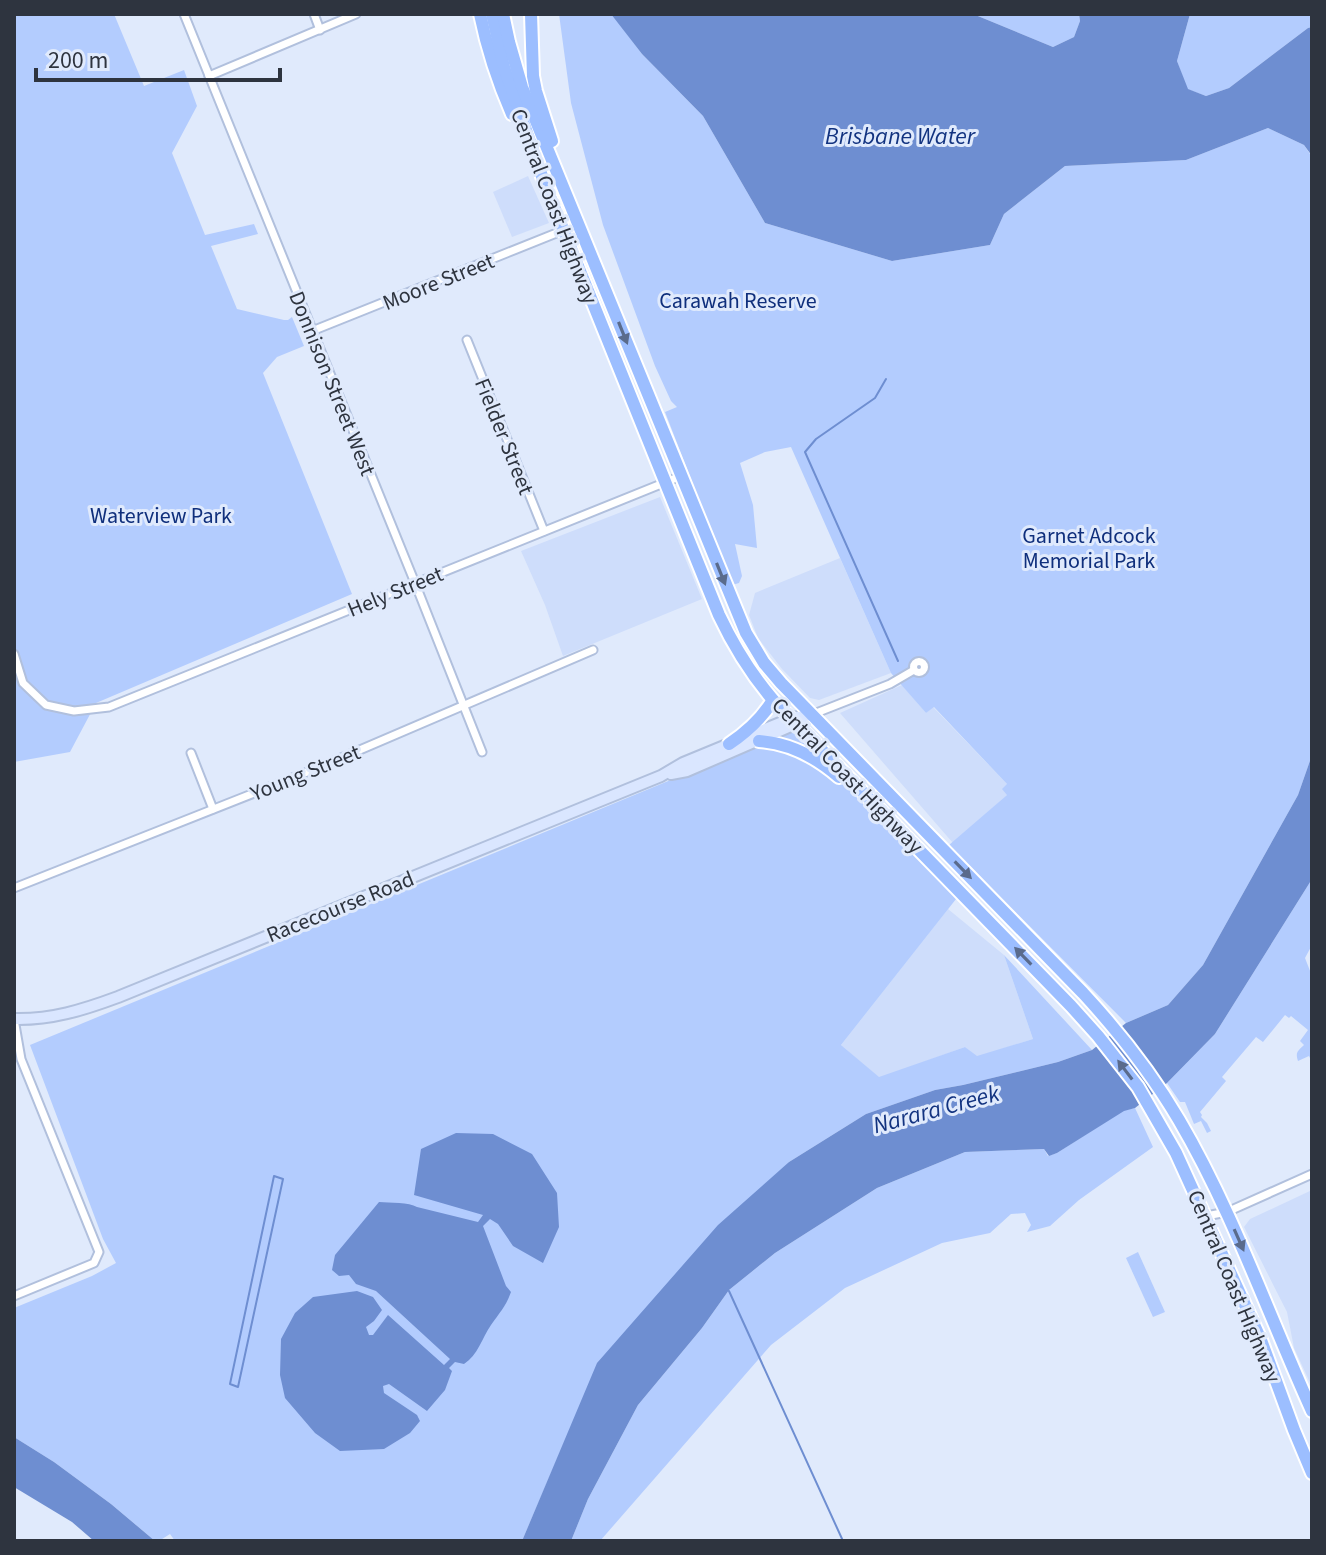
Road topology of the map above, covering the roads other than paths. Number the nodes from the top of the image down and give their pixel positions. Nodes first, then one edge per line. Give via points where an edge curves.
1 (184, 14) edge
2 (314, 14) edge
3 (356, 14) edge
4 (480, 14) edge
5 (492, 14) edge
6 (503, 14) edge
7 (531, 14) edge
8 (320, 30) junction
9 (209, 76) junction
10 (544, 182) junction
11 (564, 230) junction
12 (584, 235) junction
13 (312, 331) junction
14 (467, 340) dead end
15 (681, 476) junction
16 (665, 482) junction
17 (544, 531) junction
18 (415, 583) junction
19 (593, 650) dead end
20 (14, 654) edge
21 (914, 670) dead end
22 (773, 700) junction
23 (463, 706) junction
24 (811, 715) junction
25 (795, 721) junction
26 (759, 741) junction
27 (729, 744) junction
28 (482, 752) dead end
29 (191, 753) dead end
30 (661, 776) junction
31 (213, 809) junction
32 (899, 829) junction
33 (14, 888) edge
34 (14, 1019) edge
35 (1312, 1174) edge
36 (1227, 1212) junction
37 (1206, 1216) junction
38 (14, 1296) edge
39 (1312, 1411) edge
40 (1312, 1473) edge

1 - 9 street, Donnison Street West
2 - 8 street
3 - 8 street
4 - 10 highway via 500,86
5 - 10 highway, Central Coast Highway
6 - 12 highway, Central Coast Highway via 522,87
7 - 12 highway via 536,91
8 - 9 street
9 - 13 street, Donnison Street West
10 - 11 highway, Central Coast Highway
11 - 13 street, Moore Street
11 - 16 highway, Central Coast Highway
12 -> 15 highway, Central Coast Highway
13 - 18 street, Donnison Street West
14 - 17 street, Fielder Street
15 - 16 street, Hely Street
15 -> 24 highway, Central Coast Highway via 746,633
16 - 17 street, Hely Street
16 - 22 highway, Central Coast Highway via 730,639
17 - 18 street, Hely Street
18 - 20 street, Hely Street via 109,707 74,711 46,705 23,683
18 - 23 street, Donnison Street West
19 - 23 street, Young Street
21 - 24 street
22 - 25 highway, Central Coast Highway
22 - 27 highway
23 - 28 street, Donnison Street West
23 - 31 street, Young Street
24 - 25 main road, Racecourse Road
24 -> 36 highway, Central Coast Highway via 1111,1024 1162,1093
25 - 26 main road, Racecourse Road
25 - 27 main road, Racecourse Road
25 - 32 highway, Central Coast Highway
26 - 30 main road, Racecourse Road via 687,771
26 - 32 highway via 792,747 828,767
27 - 30 main road, Racecourse Road
29 - 31 street
30 - 34 main road, Racecourse Road via 118,997 57,1016
31 - 33 street, Young Street
37 -> 32 highway, Central Coast Highway via 1150,1106 1118,1060
34 - 38 street via 21,1059 99,1252 94,1263
35 - 36 street
36 - 37 street
36 -> 39 highway, Central Coast Highway
37 - 40 highway, Central Coast Highway

